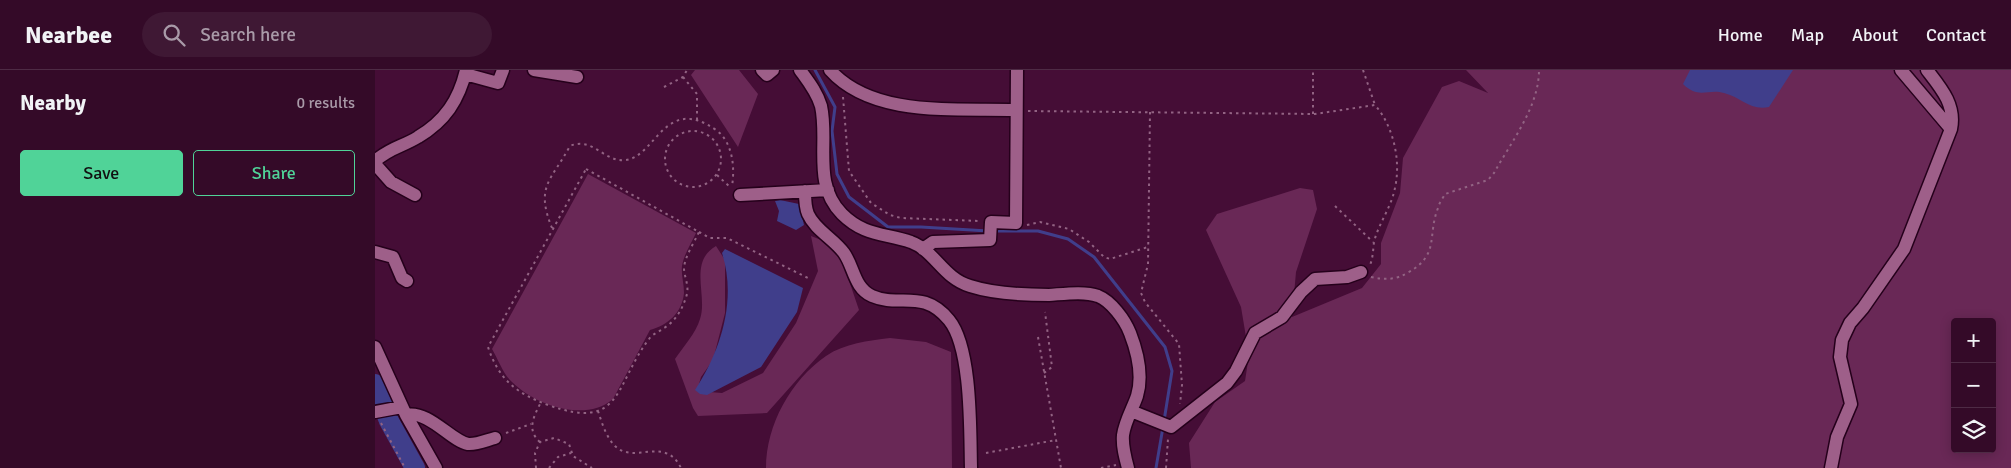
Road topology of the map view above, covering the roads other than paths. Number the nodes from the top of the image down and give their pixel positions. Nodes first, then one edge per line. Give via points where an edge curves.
1 (503, 70) edge
2 (534, 70) edge
3 (762, 70) edge
4 (773, 70) edge
5 (800, 70) edge
6 (830, 70) edge
7 (1017, 70) edge
8 (1901, 70) edge
9 (1927, 70) edge
10 (465, 72) edge
11 (577, 77) dead end
12 (1015, 110) junction
13 (1951, 129) junction
14 (375, 163) edge
15 (828, 190) junction
16 (735, 191) road end
17 (805, 191) junction
18 (415, 195) dead end
19 (923, 249) junction
20 (375, 252) edge
21 (1361, 272) road end
22 (407, 281) dead end
23 (375, 346) edge
24 (404, 410) junction
25 (1131, 411) junction
26 (377, 412) edge
27 (495, 438) road end
28 (436, 468) edge
29 (971, 468) edge
30 (1128, 468) edge
31 (1831, 468) edge

1 - 10 street via 498,83
2 - 11 street
3 - 4 street via 767,75
5 - 15 street via 816,91 820,105 822,162
6 - 12 street via 841,82 868,97 901,106
7 - 12 street
8 - 13 street
9 - 13 street via 1950,104
10 - 14 street via 453,106 441,121 417,138 394,147
12 - 19 street via 1016,223 991,222 989,240 933,242
13 - 31 street via 1904,249 1842,340 1840,357 1851,404 1837,437
14 - 18 street via 391,182
15 - 17 street
15 - 19 street via 841,214 857,227 873,234 912,242
16 - 17 street
17 - 29 street via 812,221 844,253 863,289 879,299 927,303 943,314 956,331 970,396
19 - 25 street via 953,279 970,286 1032,295 1099,296 1110,305 1129,332 1137,359 1140,378
20 - 22 street via 393,257 402,278
21 - 25 street via 1347,277 1315,279 1283,317 1255,332 1227,383 1175,424 1153,421
23 - 24 street
24 - 26 street
24 - 27 street via 440,425 465,444
24 - 28 street
25 - 30 street via 1123,433

